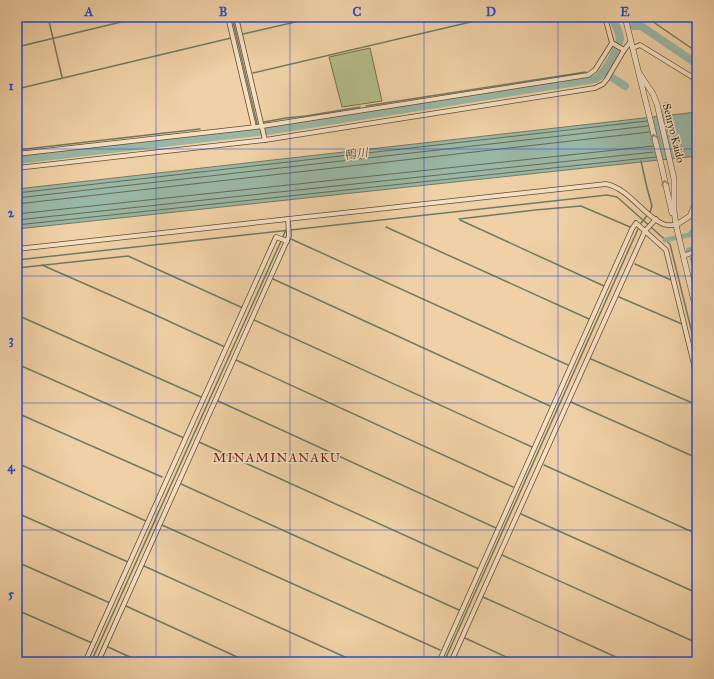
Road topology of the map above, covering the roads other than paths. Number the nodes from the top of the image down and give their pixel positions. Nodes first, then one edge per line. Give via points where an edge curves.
1 (228, 17) edge
2 (236, 17) edge
3 (605, 17) edge
4 (625, 17) edge
5 (631, 41) junction
6 (613, 43) junction
7 (633, 48) junction
8 (622, 49) junction
9 (639, 73) junction
10 (697, 80) edge
11 (260, 128) junction
12 (265, 140) junction
13 (17, 154) edge
14 (17, 168) edge
15 (697, 200) edge
16 (288, 220) junction
17 (654, 221) junction
18 (676, 225) junction
19 (646, 230) junction
20 (283, 240) junction
21 (17, 249) edge
22 (695, 252) edge
23 (683, 256) junction
24 (697, 265) edge
25 (697, 314) edge
26 (697, 377) edge
27 (85, 662) edge
28 (98, 662) edge
29 (439, 662) edge
30 (451, 662) edge

1 - 11 street
2 - 11 street
3 - 6 street
4 - 5 street, Senryo Kaido
5 - 7 street, Senryo Kaido
5 - 8 street
6 - 8 street
6 - 11 street via 595,70 588,75
7 - 9 street, Senryo Kaido
7 - 10 street via 640,45
8 - 12 street via 607,79 595,88
18 -> 9 street, Senryo Kaido
9 - 18 street, Senryo Kaido via 654,94 657,104 674,179
11 - 12 street
11 - 13 street
12 - 14 street
15 - 18 street via 690,216
16 - 17 street via 606,184 617,187
16 - 20 street via 289,234
16 - 21 street
17 - 18 street via 664,225
17 - 19 street
18 - 23 street, Senryo Kaido
19 - 26 street via 666,250
19 - 29 street via 636,223 632,229
19 - 30 street
20 - 27 street via 276,237
20 - 28 street
22 - 23 street
22 - 24 street
23 - 25 street, Senryo Kaido

